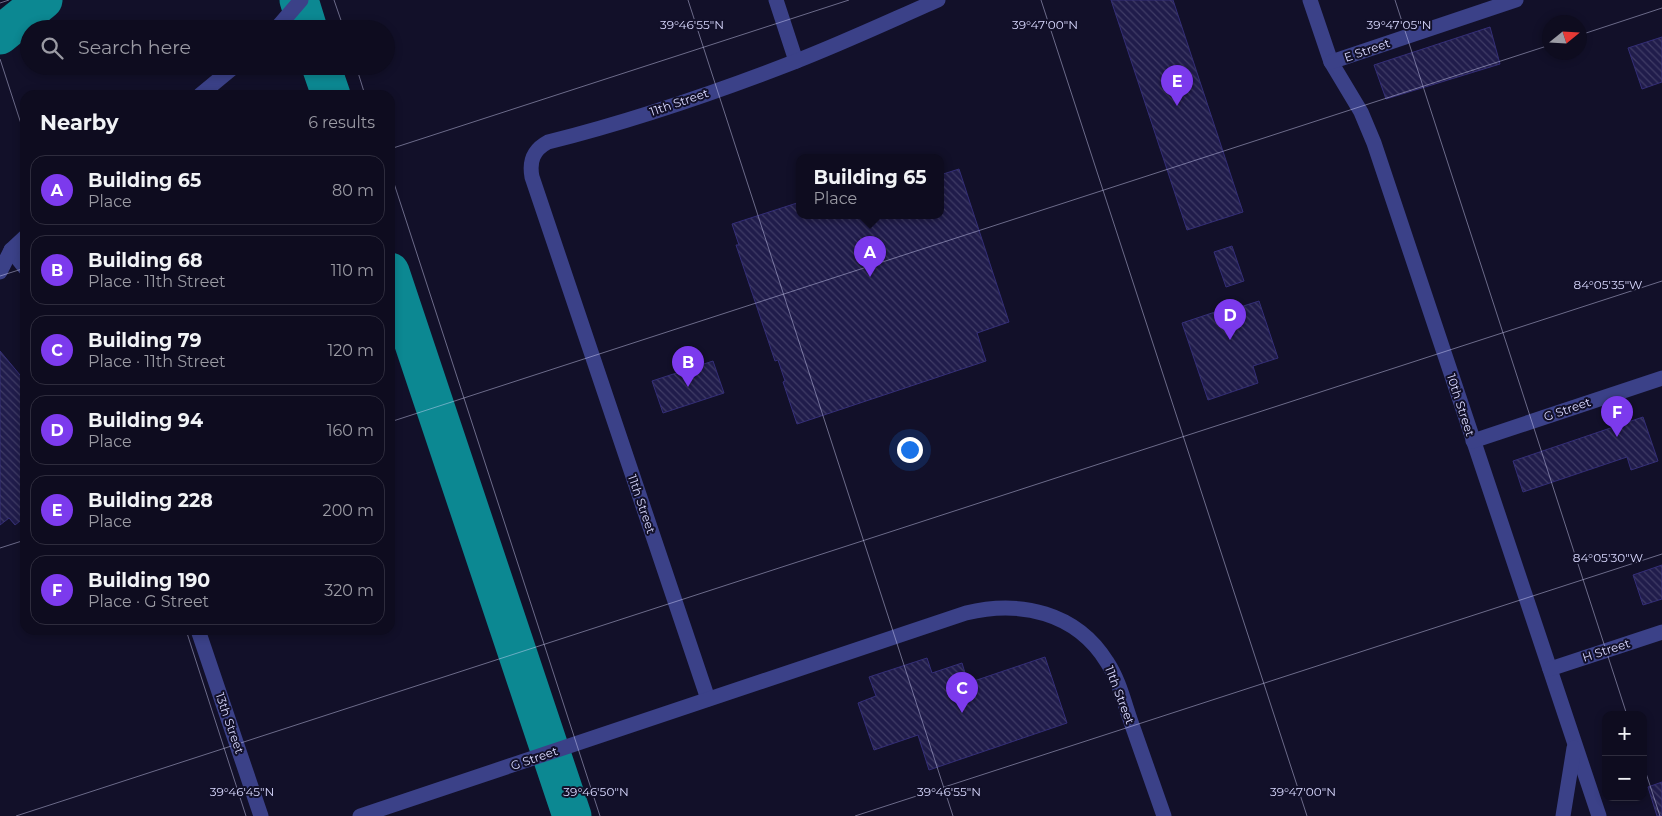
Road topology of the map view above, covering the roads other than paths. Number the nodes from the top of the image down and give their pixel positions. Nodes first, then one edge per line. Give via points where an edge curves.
1 (301, 0) edge
2 (776, 0) edge
3 (938, 0) edge
4 (1310, 0) edge
5 (1516, 0) edge
6 (284, 20) edge
7 (796, 61) junction
8 (1331, 62) junction
9 (225, 75) edge
10 (206, 90) edge
11 (20, 242) edge
12 (11, 250) junction
13 (20, 262) edge
14 (0, 272) edge
15 (1662, 378) edge
16 (1473, 441) junction
17 (1662, 632) edge
18 (200, 635) edge
19 (1550, 669) junction
20 (708, 699) junction
21 (1575, 744) junction
22 (261, 816) edge
23 (360, 816) edge
24 (1164, 816) edge
25 (1563, 816) edge
26 (1598, 816) edge

1 - 6 street
2 - 7 street
3 - 7 street, 11th Street
4 - 8 street, 10th Street
5 - 8 street, E Street
7 - 20 street, 11th Street via 621,122 548,142 538,149 531,161 532,177
8 - 16 street, 10th Street via 1361,112 1374,144
9 - 10 street
11 - 12 street
12 - 13 street
12 - 14 street
15 - 16 street, G Street
16 - 19 street, 10th Street
17 - 19 street, H Street
18 - 22 street, 13th Street
19 - 21 street, 10th Street
20 - 23 street, G Street
20 - 24 street, 11th Street via 966,613 995,607 1028,609 1066,623 1083,634 1108,662
21 - 25 street
21 - 26 street, 10th Street

